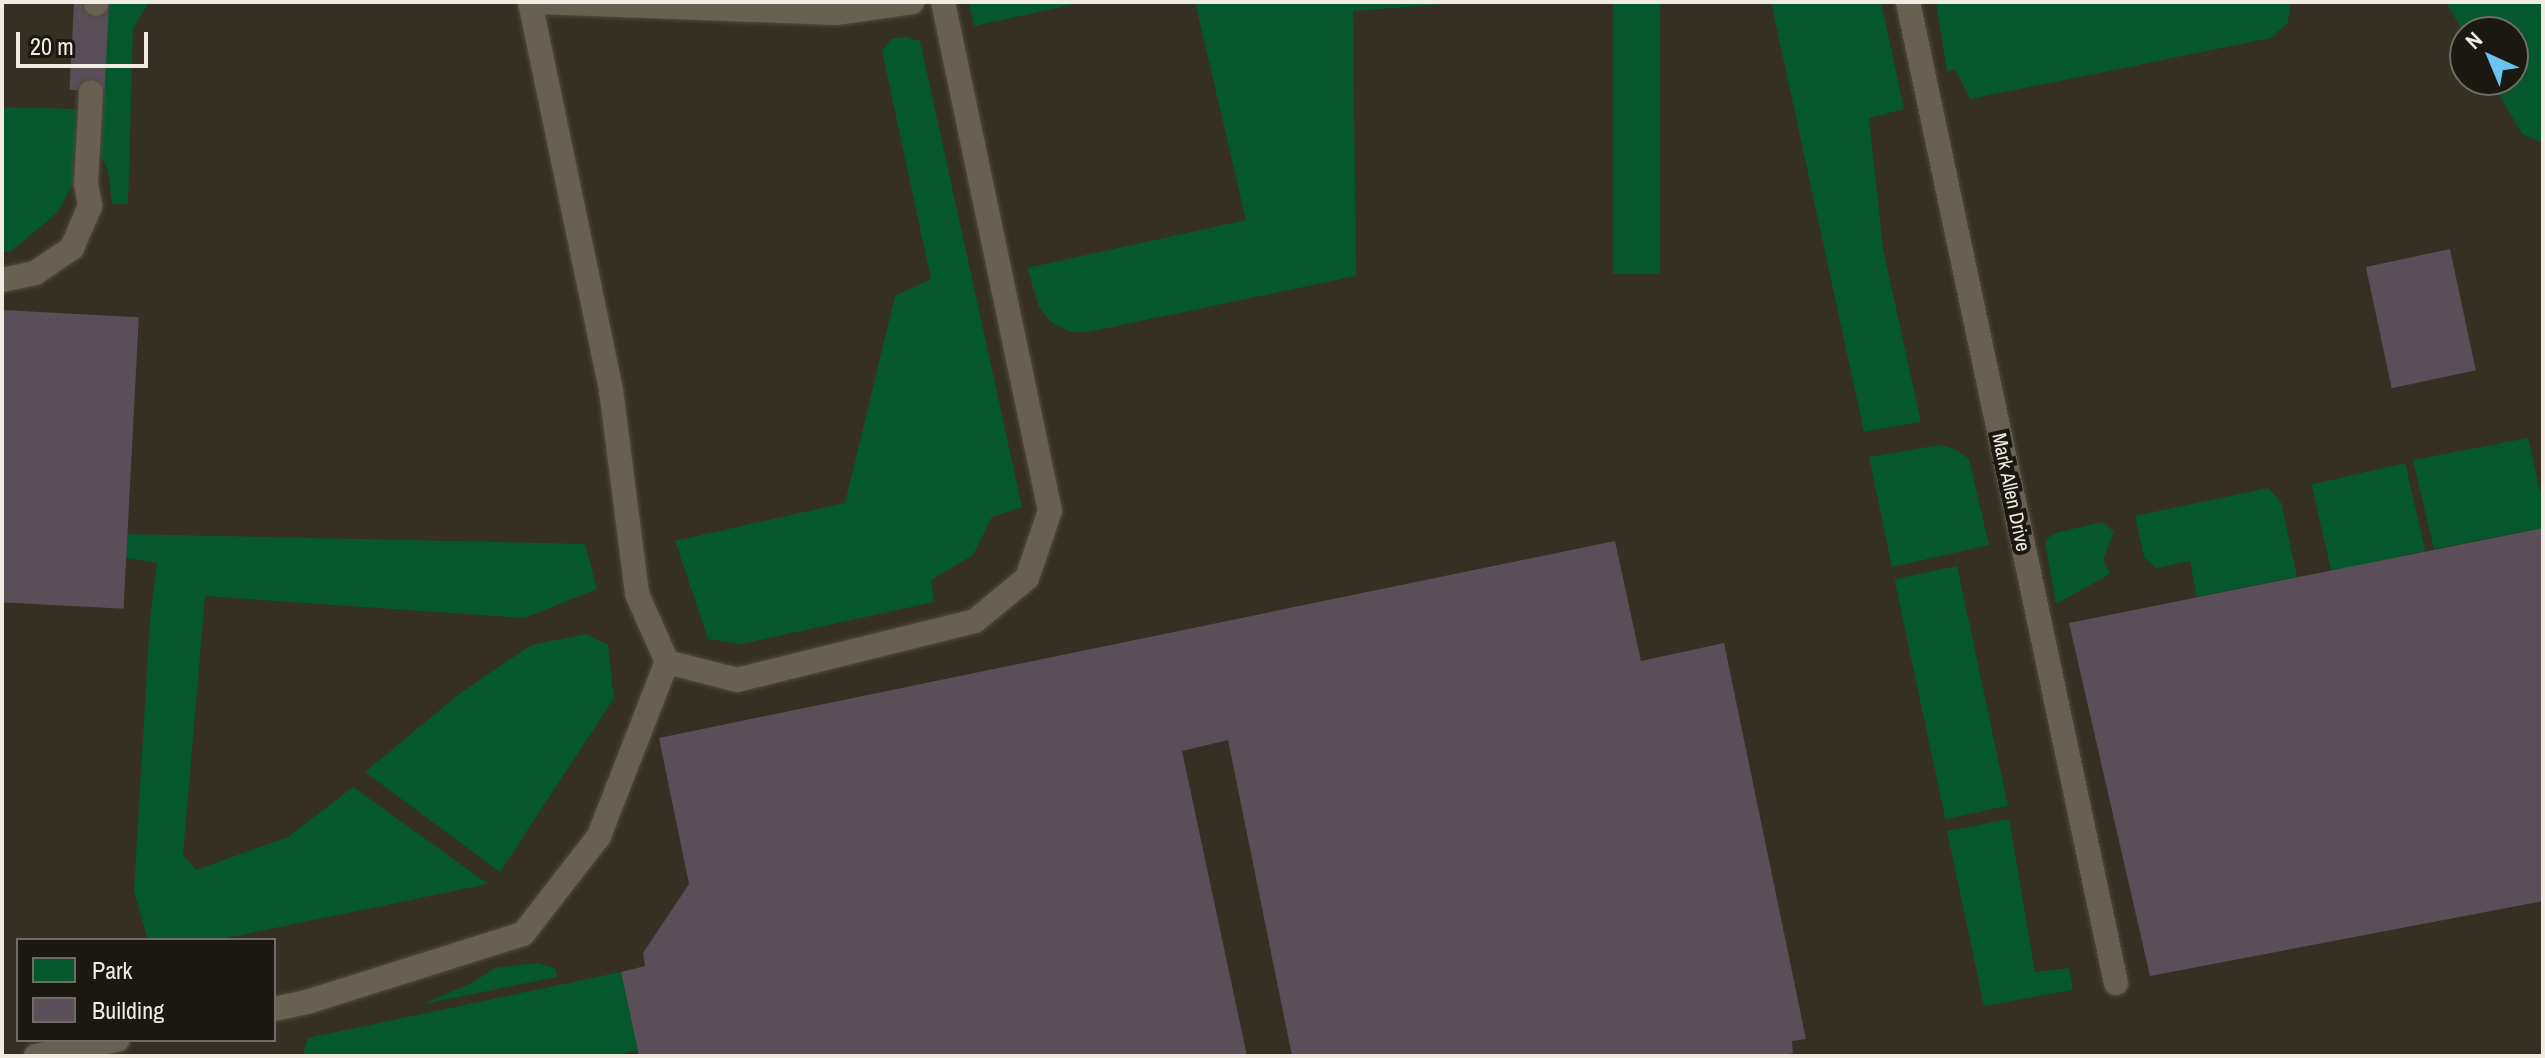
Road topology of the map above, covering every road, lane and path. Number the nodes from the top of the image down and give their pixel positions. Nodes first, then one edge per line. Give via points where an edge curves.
1 (530, 2) edge
2 (538, 2) edge
3 (912, 2) edge
4 (943, 2) edge
5 (1908, 2) edge
6 (91, 92) dead end
7 (2, 280) edge
8 (667, 662) junction
9 (2116, 983) dead end
10 (276, 1009) edge
11 (107, 1042) edge
12 (36, 1056) edge

1 - 8 lane via 611,390 637,594
2 - 3 lane via 836,13
4 - 8 lane via 1050,511 1027,578 975,621 737,680
5 - 9 lane, Mark Allen Drive
6 - 7 lane via 86,184 90,206 72,248 35,273
8 - 10 lane via 599,836 523,934
11 - 12 lane

